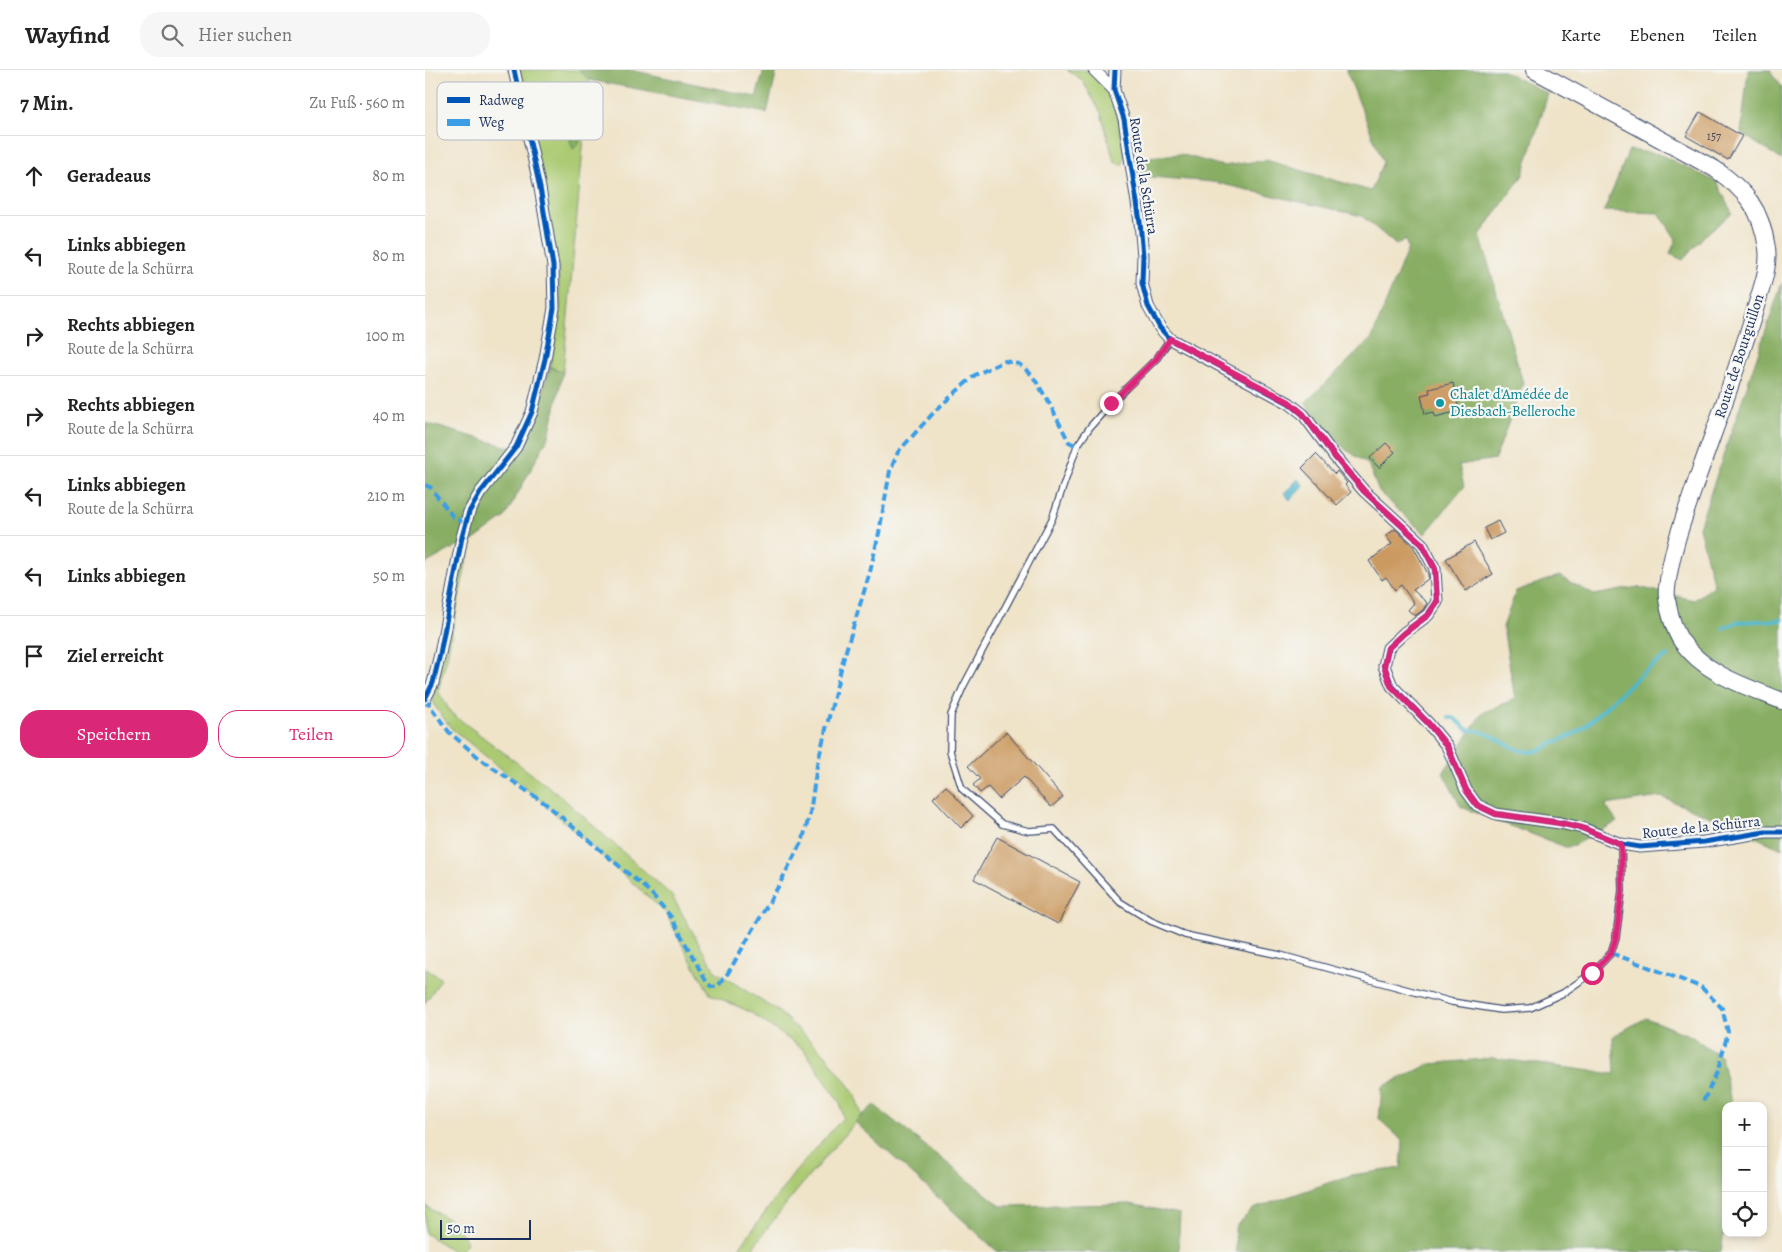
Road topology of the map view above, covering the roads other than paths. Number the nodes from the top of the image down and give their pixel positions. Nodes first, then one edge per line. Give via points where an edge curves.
1 (1094, 70) edge
2 (1115, 70) edge
3 (1534, 70) edge
4 (1114, 90) junction
5 (529, 140) edge
6 (1170, 339) junction
7 (425, 699) edge
8 (1782, 701) edge
9 (1782, 832) edge
10 (1621, 844) junction

1 - 4 street
2 - 4 street, Route de la Schürra
3 - 8 main road, Route de Bourguillon via 1715,169 1736,184 1755,206 1768,250 1766,270 1747,336 1675,543 1666,590 1671,618 1682,641 1699,661 1725,678
4 - 6 street, Route de la Schürra via 1124,119 1140,222 1142,284 1148,306
5 - 7 street via 551,256 554,308 545,360 532,412 516,447 469,512 441,654
6 - 10 street, Route de la Schürra via 1289,402 1303,414 1364,491 1422,544 1435,569 1437,602 1428,615 1388,648 1384,666 1391,686 1447,746 1466,790 1477,805 1496,814 1568,824
6 - 10 lane via 1157,358 1090,427 1077,446 1052,519 963,687 951,715 950,751 962,789 1002,824 1029,831 1054,829 1120,902 1151,921 1185,935 1280,955 1452,1002 1501,1010 1530,1008 1563,993 1592,973 1611,953 1622,891
9 - 10 street, Route de la Schürra via 1640,847

